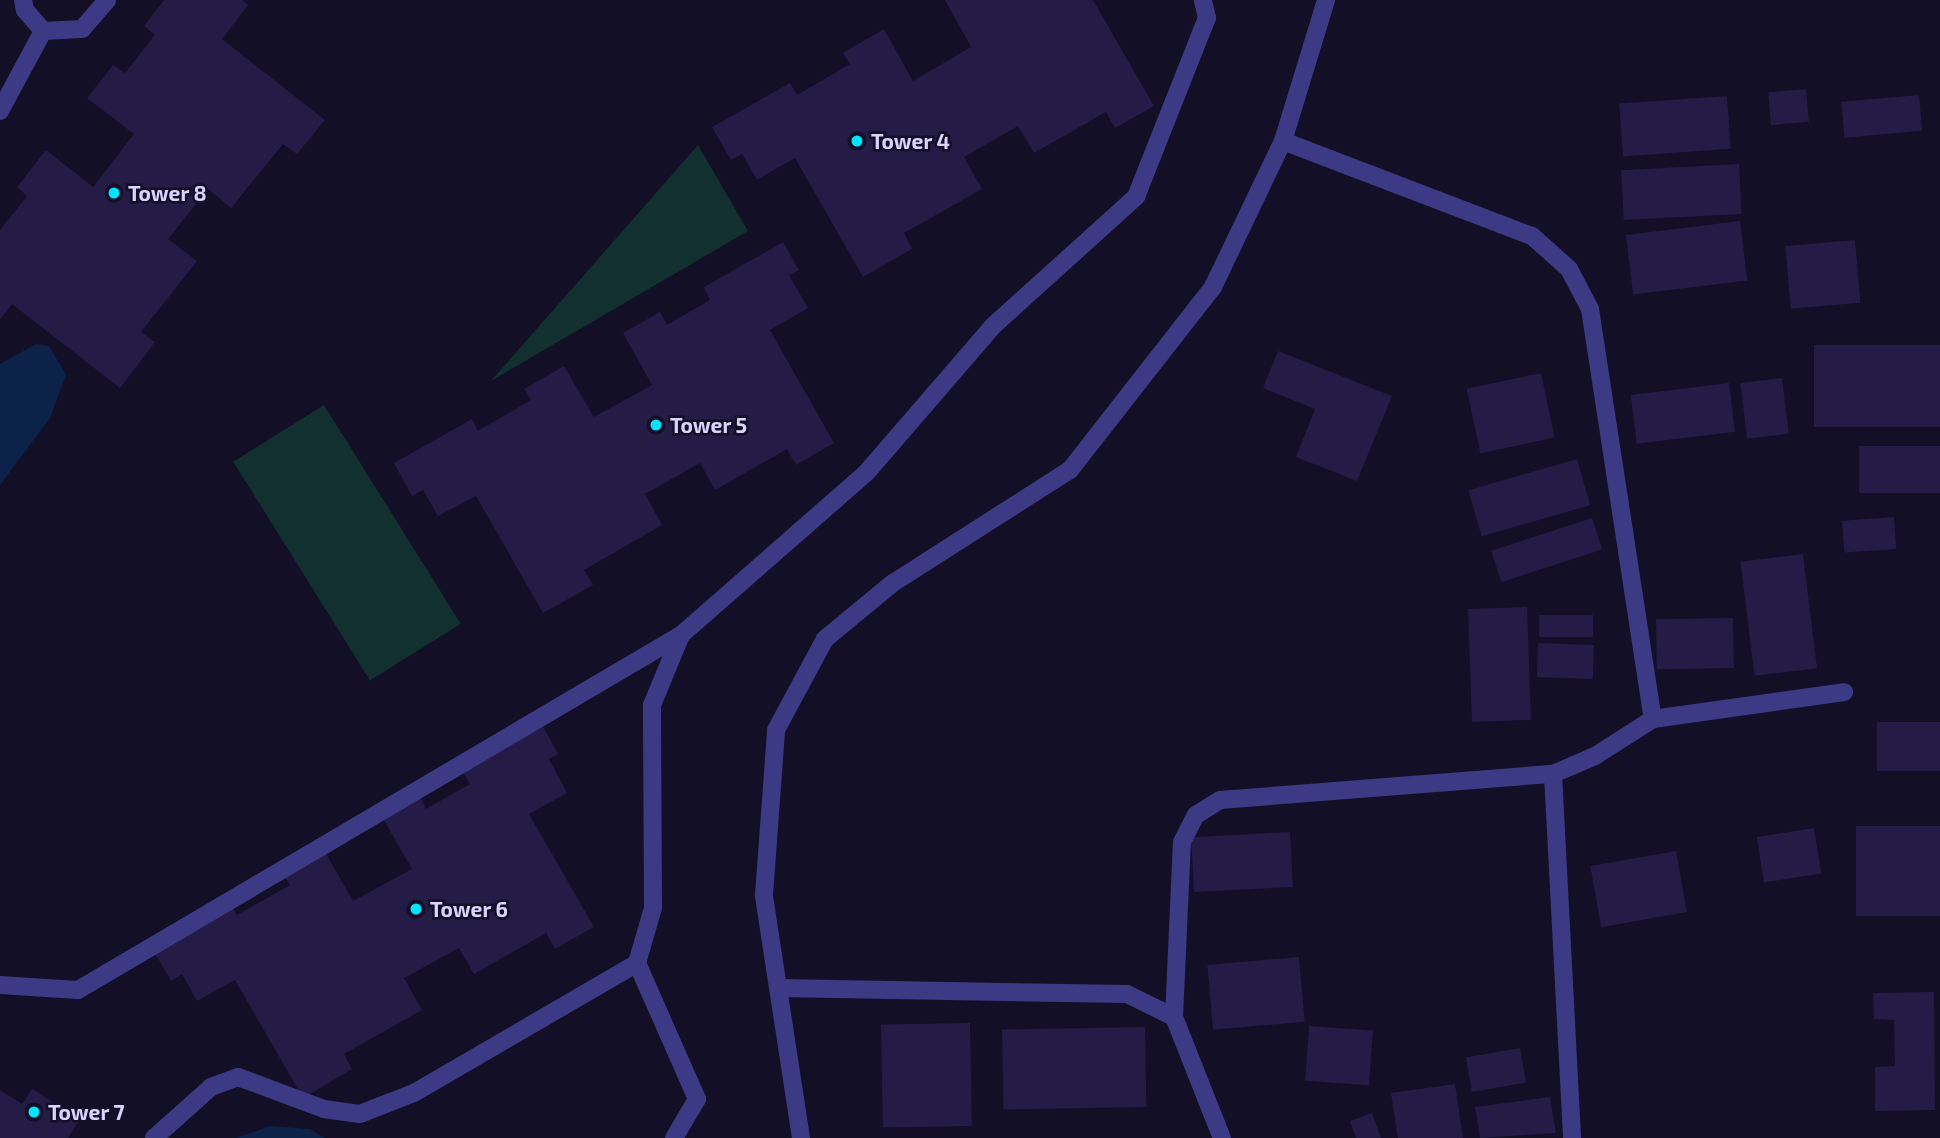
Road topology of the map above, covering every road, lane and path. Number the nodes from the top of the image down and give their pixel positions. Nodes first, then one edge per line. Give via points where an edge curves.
1 (23, 0) edge
2 (107, 0) edge
3 (1203, 0) edge
4 (1326, 0) edge
5 (43, 31) junction
6 (0, 111) edge
7 (1283, 141) junction
8 (681, 635) junction
9 (1844, 692) dead end
10 (1653, 719) junction
11 (1553, 774) junction
12 (637, 963) junction
13 (0, 985) edge
14 (779, 988) junction
15 (1174, 1017) junction
16 (154, 1138) edge
17 (674, 1138) edge
18 (801, 1138) edge
19 (1222, 1138) edge
20 (1572, 1138) edge

1 - 5 street via 25,10
2 - 5 street via 82,29
3 - 8 street via 1207,18 1136,197 993,326 867,471
4 - 7 street
5 - 6 street
7 - 10 street via 1532,236 1569,270 1590,309
7 - 14 street via 1213,287 1070,470 893,583 825,639 776,730 764,895
8 - 12 street via 652,705 653,908
8 - 13 street via 78,990
9 - 10 street
10 - 11 street via 1595,757
11 - 15 street via 1220,800 1196,815 1181,842
11 - 20 street
12 - 16 street via 414,1093 360,1114 324,1109 238,1077 211,1087
12 - 17 street via 697,1099
14 - 15 street via 1127,994
14 - 18 street
15 - 19 street

